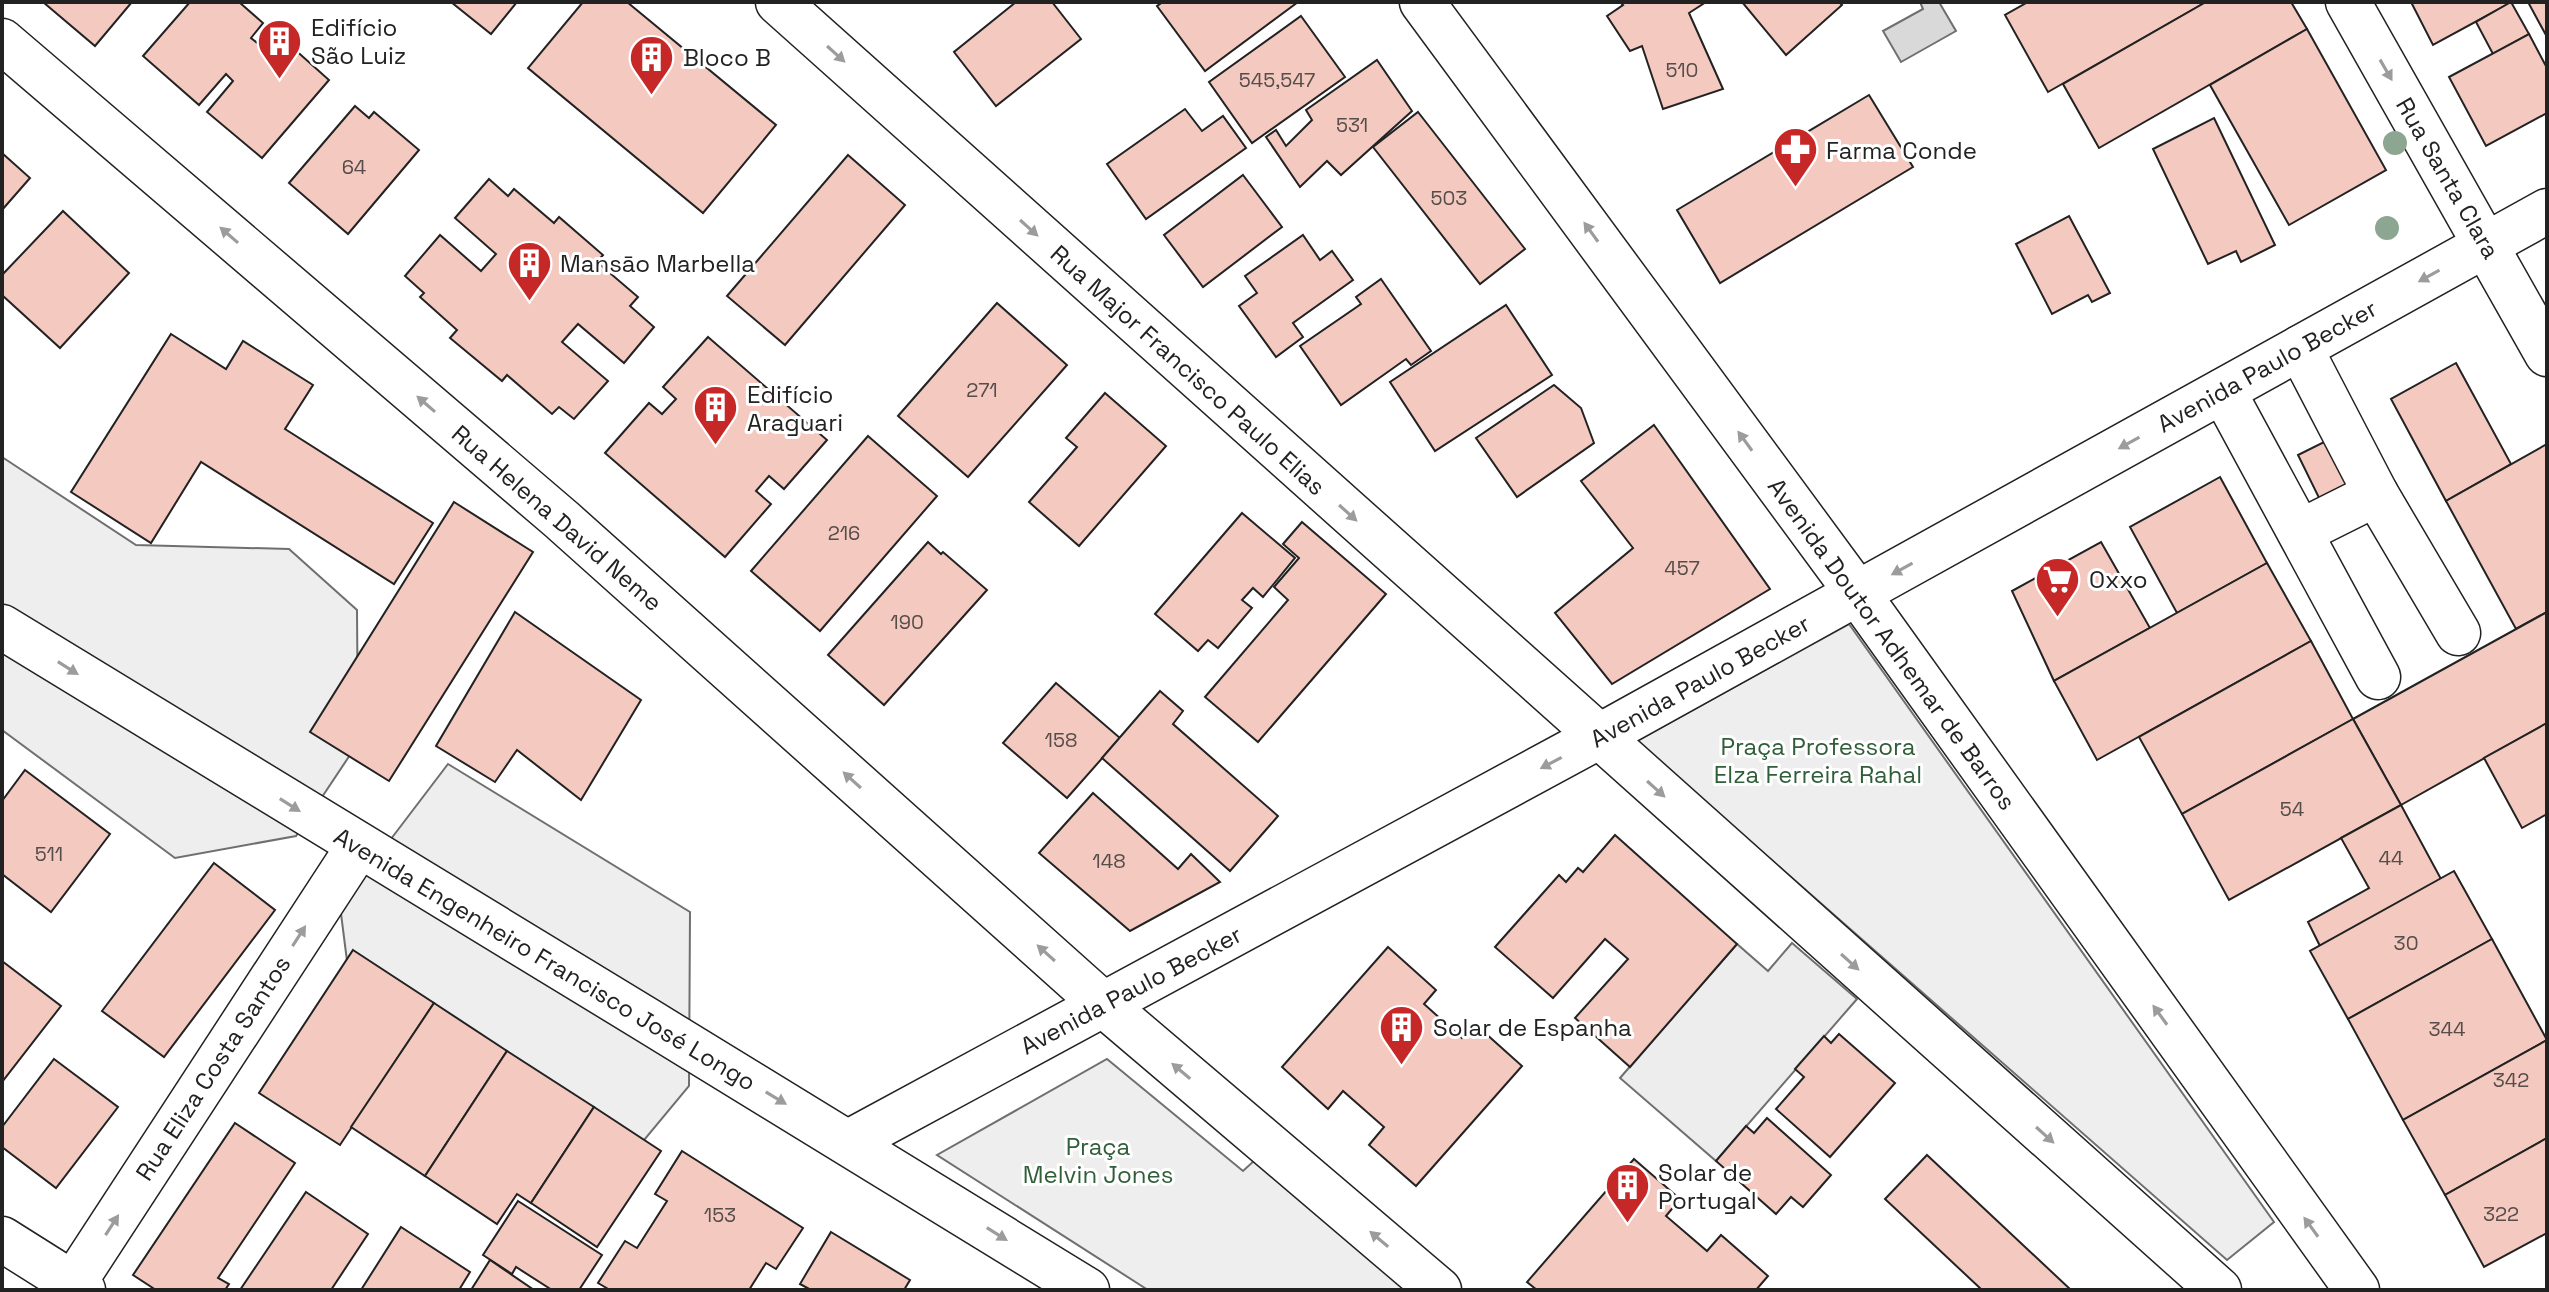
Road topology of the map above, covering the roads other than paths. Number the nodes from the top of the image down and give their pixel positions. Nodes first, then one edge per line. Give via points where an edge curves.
1 (778, 2) edge
2 (1422, 2) edge
3 (2348, 2) edge
4 (2, 41) edge
5 (2547, 211) edge
6 (2485, 244) junction
7 (2300, 348) junction
8 (2547, 354) edge
9 (2223, 391) junction
10 (2376, 494) junction
11 (2300, 532) junction
12 (1858, 594) junction
13 (2, 627) edge
14 (2458, 633) dead end
15 (2378, 677) dead end
16 (1598, 737) junction
17 (358, 847) junction
18 (1104, 1005) junction
19 (849, 1142) junction
20 (2, 1239) edge
21 (75, 1288) edge
22 (1087, 1290) edge
23 (1439, 1290) edge
24 (2218, 1290) edge
25 (2357, 1290) edge

1 -> 16 street, Rua Major Francisco Paulo Elias
12 -> 2 street, Avenida Doutor Adhemar de Barros
3 -> 6 street, Rua Santa Clara
18 -> 4 street, Rua Helena David Neme via 562,520
5 - 6 street, Avenida Paulo Becker
6 -> 7 street, Avenida Paulo Becker
6 - 8 street, Rua Santa Clara
7 - 9 street, Avenida Paulo Becker
7 - 10 street
9 - 11 street
9 -> 12 street, Avenida Paulo Becker
10 - 11 street
10 - 14 street
11 - 15 street
12 - 16 street, Avenida Paulo Becker
25 -> 12 street, Avenida Doutor Adhemar de Barros
13 -> 17 street, Avenida Engenheiro Francisco José Longo
16 -> 18 street, Avenida Paulo Becker
16 -> 24 street
17 -> 19 street, Avenida Engenheiro Francisco José Longo
21 -> 17 street, Rua Eliza Costa Santos
18 - 19 street, Avenida Paulo Becker
23 -> 18 street
19 -> 22 street, Avenida Engenheiro Francisco José Longo
20 - 21 street

